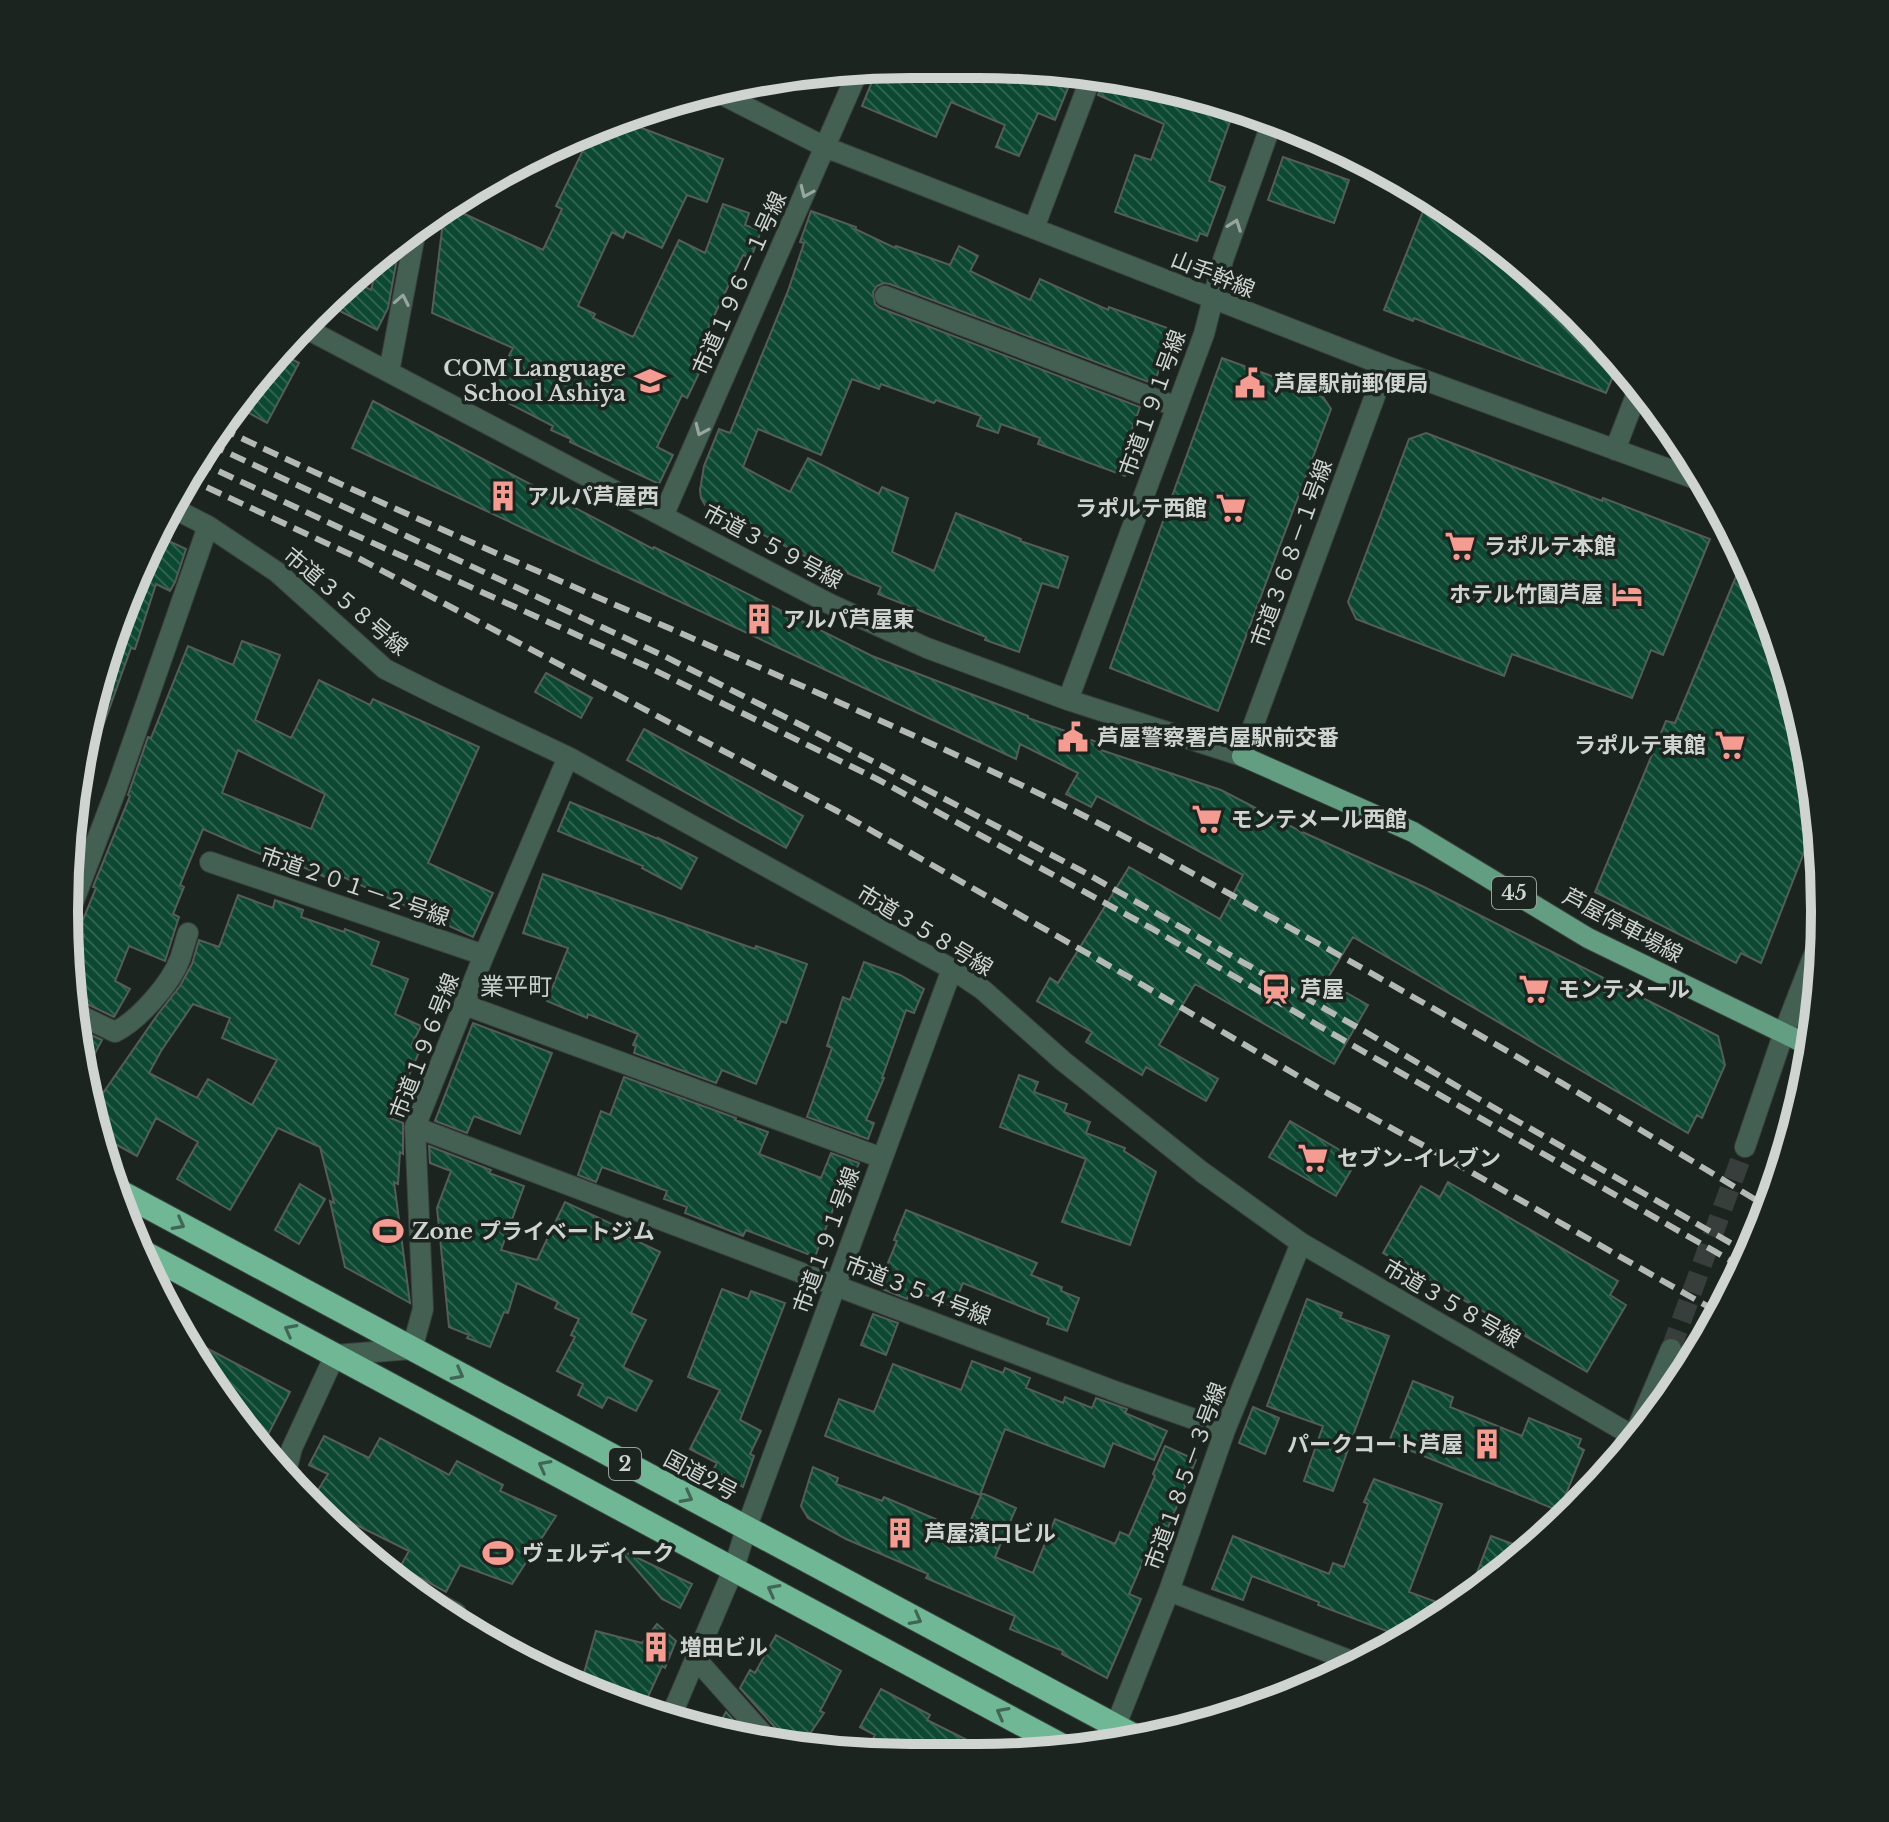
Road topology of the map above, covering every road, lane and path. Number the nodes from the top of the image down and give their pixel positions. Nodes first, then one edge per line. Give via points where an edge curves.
1 (854, 80) edge
2 (1088, 85) edge
3 (729, 98) edge
4 (1269, 131) edge
5 (825, 147) junction
6 (1034, 228) junction
7 (413, 243) edge
8 (885, 296) dead end
9 (1213, 300) junction
10 (313, 332) edge
11 (1386, 366) junction
12 (389, 372) junction
13 (1635, 399) edge
14 (1177, 407) junction
15 (1615, 450) junction
16 (1688, 476) edge
17 (181, 512) edge
18 (663, 516) junction
19 (208, 526) junction
20 (1068, 700) junction
21 (1242, 756) junction
22 (568, 757) junction
23 (210, 862) dead end
24 (79, 887) edge
25 (188, 933) dead end
26 (484, 955) junction
27 (1809, 968) edge
28 (952, 969) junction
29 (465, 1005) junction
30 (85, 1018) edge
31 (1784, 1032) junction
32 (1801, 1041) edge
33 (415, 1127) junction
34 (1745, 1147) tunnel mouth
35 (882, 1158) junction
36 (128, 1196) edge
37 (1301, 1243) junction
38 (154, 1258) edge
39 (835, 1284) junction
40 (412, 1349) junction
41 (1671, 1349) tunnel mouth
42 (335, 1355) junction
43 (1657, 1393) edge
44 (1225, 1430) junction
45 (1621, 1440) edge
46 (288, 1463) edge
47 (746, 1529) junction
48 (734, 1568) junction
49 (1169, 1591) junction
50 (1345, 1658) edge
51 (696, 1659) junction
52 (674, 1710) edge
53 (1116, 1725) junction
54 (759, 1730) edge
55 (1126, 1731) edge
56 (1052, 1740) edge

1 - 5 street, 市道１９６－１号線
2 - 6 street
3 - 5 street, 山手幹線
9 -> 4 street, 市道１９１号線
5 - 6 street, 山手幹線
5 -> 18 street, 市道１９６－１号線
6 - 9 street, 山手幹線
12 -> 7 street
8 - 14 street
9 - 11 street, 山手幹線
9 - 14 street, 市道１９１号線
10 - 12 street, 市道３５９号線
11 - 15 street, 山手幹線
11 - 21 street, 市道３６８－１号線
12 - 18 street, 市道３５９号線
13 - 15 street
14 - 20 street, 市道１９１号線
15 - 16 street, 山手幹線
17 - 19 street, 市道３５８号線
18 - 20 street, 市道３５９号線 via 830,604 927,648
19 - 22 street, 市道３５８号線 via 277,572 385,669
19 - 24 street
20 - 21 street, 市道３５９号線
21 - 31 main road, 芦屋停車場線 / 45 via 1413,832 1588,938
22 - 26 street, 市道１９６号線
22 - 28 street, 市道３５８号線
23 - 26 street, 市道２０１－２号線
25 - 30 street via 160,992 125,1027 115,1032
26 - 29 street, 市道１９６号線
27 - 31 street
28 - 35 street, 市道１９１号線
28 - 37 street, 市道３５８号線 via 1202,1172
29 - 33 street, 市道１９６号線
29 - 35 street
31 - 32 main road, 芦屋停車場線 / 45
31 - 34 street
33 - 39 street, 市道３５４号線
33 - 40 street, 市道１９６号線 via 423,1309
35 - 39 street, 市道１９１号線
36 -> 40 highway, 国道2号 / 2
37 - 44 street, 市道１８５－３号線
37 - 45 street, 市道３５８号線
42 -> 38 highway, 2
39 - 44 street, 市道３５４号線
39 - 47 street, 市道１９１号線
40 - 42 street
40 -> 47 highway, 国道2号 / 2
41 - 43 street
42 - 46 street
48 -> 42 highway, 2
44 - 49 street, 市道１８５－３号線
47 - 48 street, 市道１９１号線
47 -> 53 highway, 国道2号 / 2
48 - 51 street, 市道１９１号線
56 -> 48 highway, 2
49 - 50 street
49 - 53 street, 市道１８５－３号線
51 - 52 street, 市道１９１号線
51 - 54 street
53 - 55 highway, 国道2号 / 2

